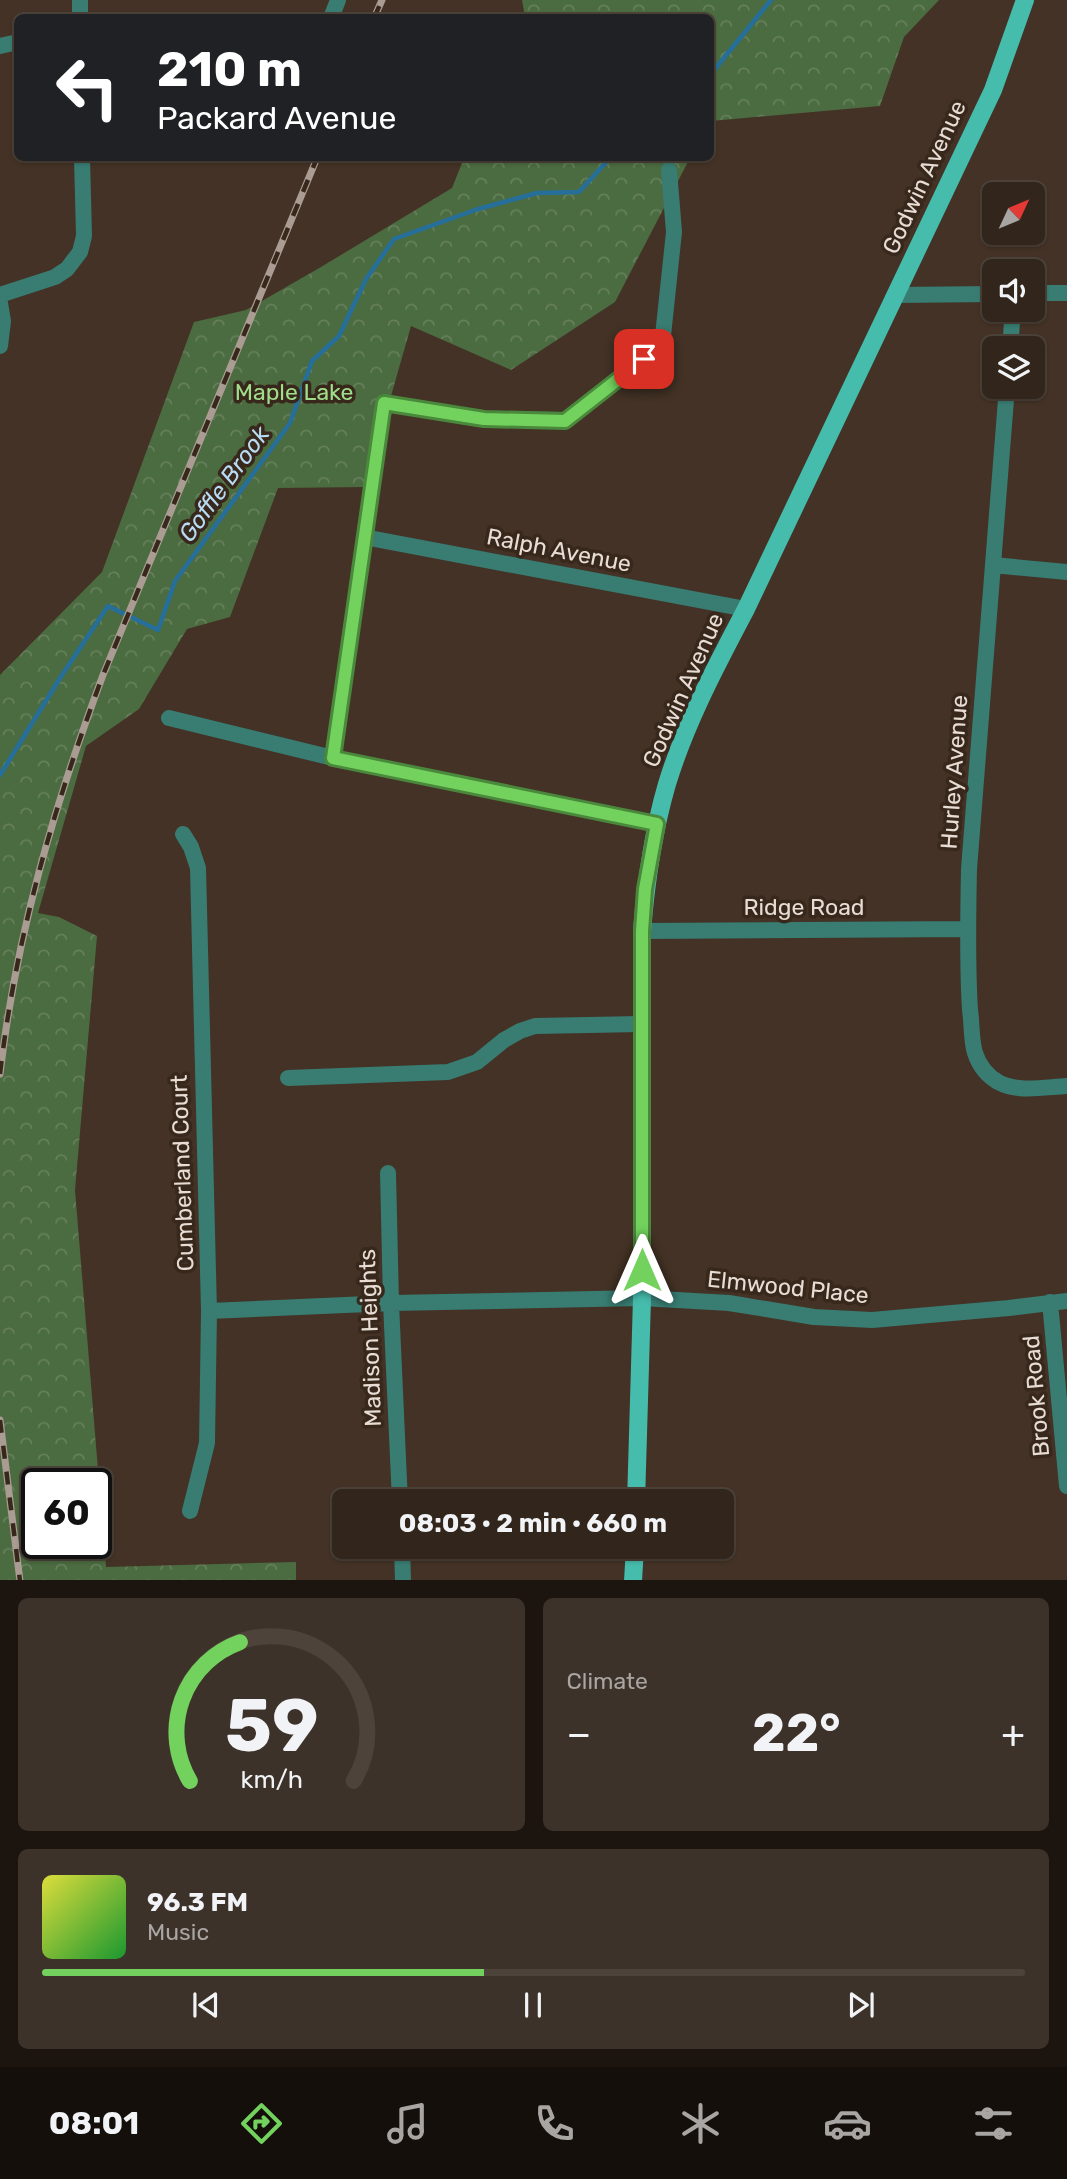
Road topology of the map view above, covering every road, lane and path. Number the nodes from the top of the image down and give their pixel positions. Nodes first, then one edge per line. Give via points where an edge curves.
1 (1025, 0) edge
2 (82, 161) edge
3 (669, 170) dead end
4 (1045, 293) edge
5 (1067, 293) edge
6 (982, 294) edge
7 (0, 295) edge
8 (895, 295) junction
9 (0, 303) edge
10 (0, 346) edge
11 (1006, 399) edge
12 (364, 537) junction
13 (993, 565) junction
14 (1067, 572) edge
15 (746, 609) junction
16 (169, 718) dead end
17 (333, 758) junction
18 (657, 824) junction
19 (183, 834) dead end
20 (967, 929) junction
21 (642, 931) junction
22 (640, 1024) junction
23 (288, 1078) dead end
24 (1067, 1086) edge
25 (388, 1173) dead end
26 (642, 1297) junction
27 (1067, 1301) edge
28 (1050, 1302) junction
29 (391, 1303) junction
30 (209, 1311) junction
31 (1067, 1486) edge
32 (399, 1489) edge
33 (636, 1489) edge
34 (190, 1511) dead end
35 (402, 1559) edge
36 (635, 1559) edge
37 (403, 1577) edge
38 (634, 1580) edge

1 - 8 main road, Godwin Avenue via 993,90
2 - 7 street via 84,236 79,253 55,277
3 - 12 street via 674,232 662,345 565,421 484,419 384,403
4 - 5 street
6 - 8 street
8 - 15 main road, Godwin Avenue
9 - 10 street
11 - 13 street, Hurley Avenue
12 - 15 street, Ralph Avenue
12 - 17 street
13 - 14 street
13 - 20 street, Hurley Avenue
15 - 18 main road, Godwin Avenue via 686,732
16 - 17 street
17 - 18 street
18 - 21 main road, Godwin Avenue
19 - 30 street, Cumberland Court via 198,868
20 - 21 street, Ridge Road
20 - 24 street, Hurley Avenue via 968,986 978,1062 986,1073 1009,1086
21 - 22 main road, Godwin Avenue
22 - 23 street via 536,1026 504,1040 477,1062 448,1072
22 - 26 main road, Godwin Avenue
25 - 29 street, Madison Heights
26 - 28 street, Elmwood Place via 872,1320
26 - 29 street, Elmwood Place
26 - 33 main road, Godwin Avenue
27 - 28 street, Elmwood Place
28 - 31 street, Brook Road
29 - 30 street, Elmwood Place
29 - 32 street, Madison Heights
30 - 34 street, Cumberland Court via 207,1443
35 - 37 street
36 - 38 main road

